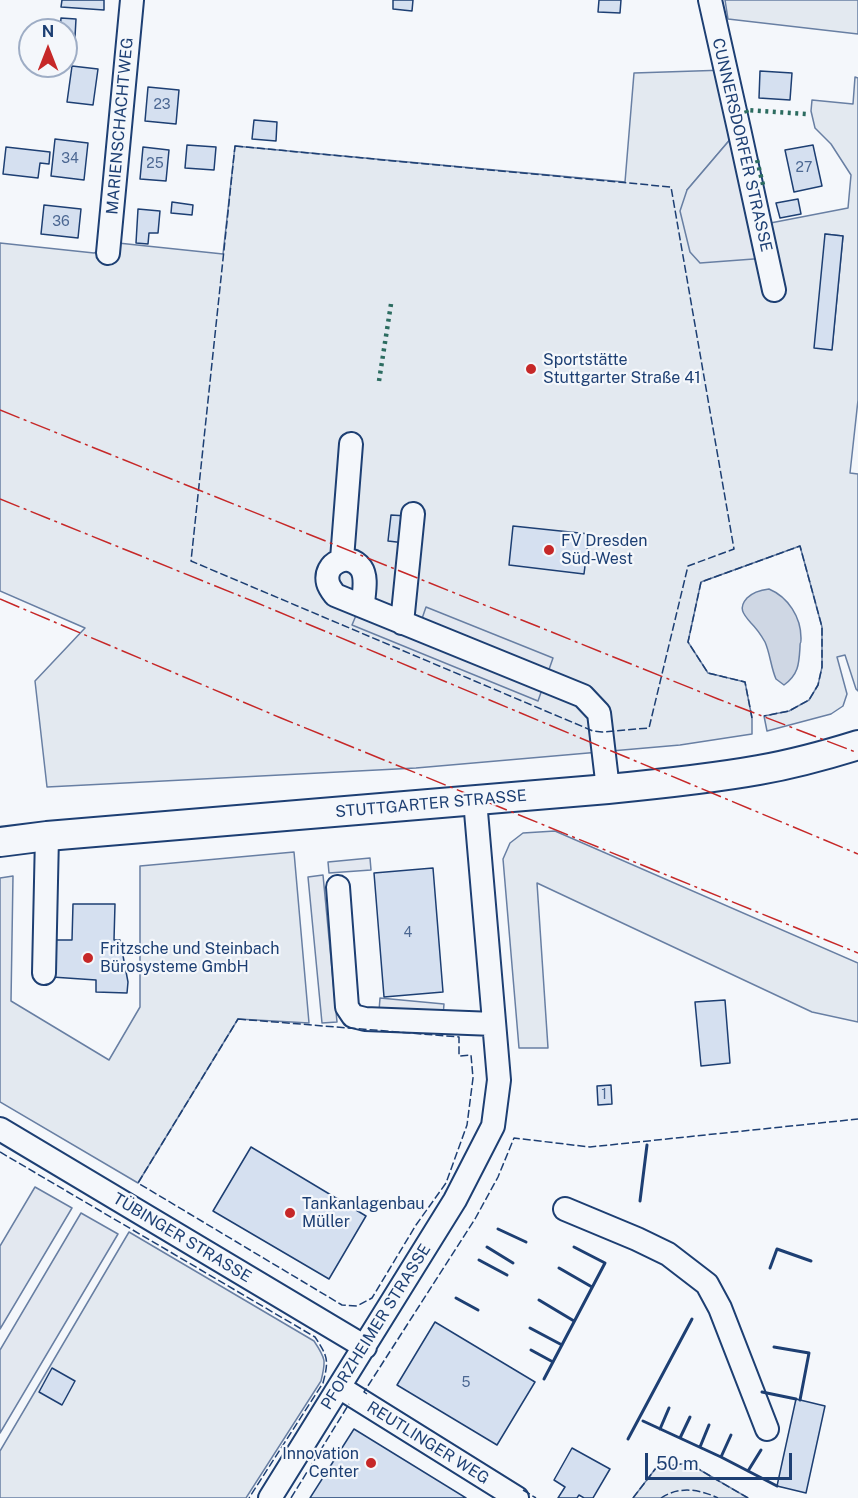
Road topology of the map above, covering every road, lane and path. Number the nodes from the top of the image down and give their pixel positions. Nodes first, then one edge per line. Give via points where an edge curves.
1 (132, 0) edge
2 (710, 0) edge
3 (108, 253) dead end
4 (774, 290) dead end
5 (351, 444) dead end
6 (413, 514) dead end
7 (342, 559) junction
8 (363, 606) junction
9 (402, 622) junction
10 (858, 745) edge
11 (608, 789) junction
12 (475, 800) junction
13 (47, 836) junction
14 (0, 842) edge
15 (338, 887) dead end
16 (44, 973) dead end
17 (494, 1024) junction
18 (0, 1129) edge
19 (565, 1209) dead end
20 (365, 1347) junction
21 (339, 1387) junction
22 (767, 1429) dead end
23 (270, 1498) edge
24 (517, 1498) edge

1 - 3 street, MARIENSCHACHTWEG
2 - 4 street, CUNNERSDORFER STRASSE
5 - 7 street
6 - 9 street
7 - 8 street via 353,561 362,569
7 - 8 street via 327,574 328,585 335,595
8 - 9 street
9 - 11 street via 583,696 599,713
10 - 11 main road, STUTTGARTER STRASSE via 760,770
11 - 12 main road, STUTTGARTER STRASSE
12 - 13 main road, STUTTGARTER STRASSE
12 - 17 street, PFORZHEIMER STRASSE
13 - 14 main road, STUTTGARTER STRASSE
13 - 16 street
15 - 17 street via 347,1007 353,1016
17 - 20 street, PFORZHEIMER STRASSE via 499,1080 493,1126 454,1200
18 - 20 street, TÜBINGER STRASSE
19 - 22 street via 668,1254 707,1284
20 - 21 street, PFORZHEIMER STRASSE
21 - 23 street, PFORZHEIMER STRASSE
21 - 24 street, REUTLINGER WEG

